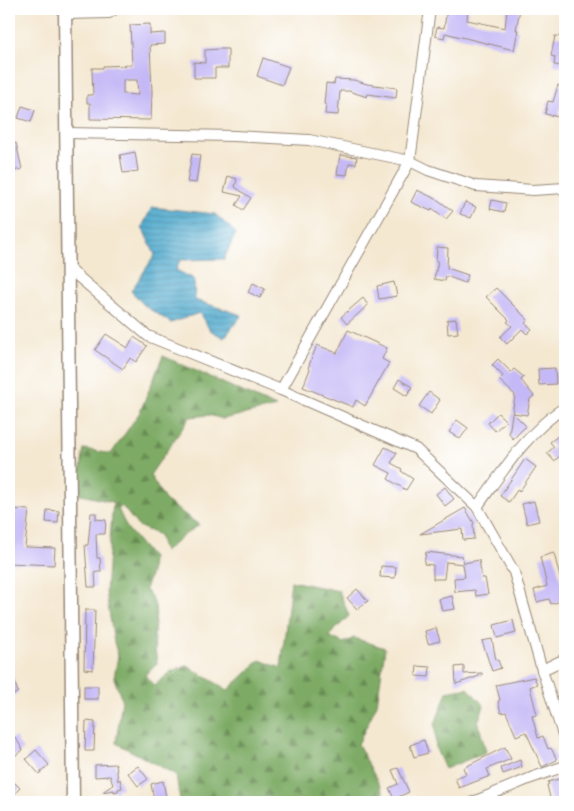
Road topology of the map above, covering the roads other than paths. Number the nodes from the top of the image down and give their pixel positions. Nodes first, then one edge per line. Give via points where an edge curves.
1 (115, 9) edge
2 (430, 9) edge
3 (65, 12) edge
4 (67, 133) junction
5 (410, 160) junction
6 (565, 188) edge
7 (68, 268) junction
8 (281, 390) junction
9 (565, 407) edge
10 (478, 508) junction
11 (565, 659) edge
12 (542, 670) junction
13 (565, 741) edge
14 (565, 766) edge
15 (73, 802) edge
16 (473, 802) edge

1 - 3 street via 109,13
2 - 5 street
3 - 4 street
4 - 5 street via 309,140
4 - 7 street
5 - 6 street via 428,170 476,186 533,190
5 - 8 street
7 - 8 street via 148,336
7 - 15 street
8 - 10 street via 416,449
9 - 10 street via 520,448
10 - 12 street via 514,572
11 - 12 street
12 - 13 street
14 - 16 street

